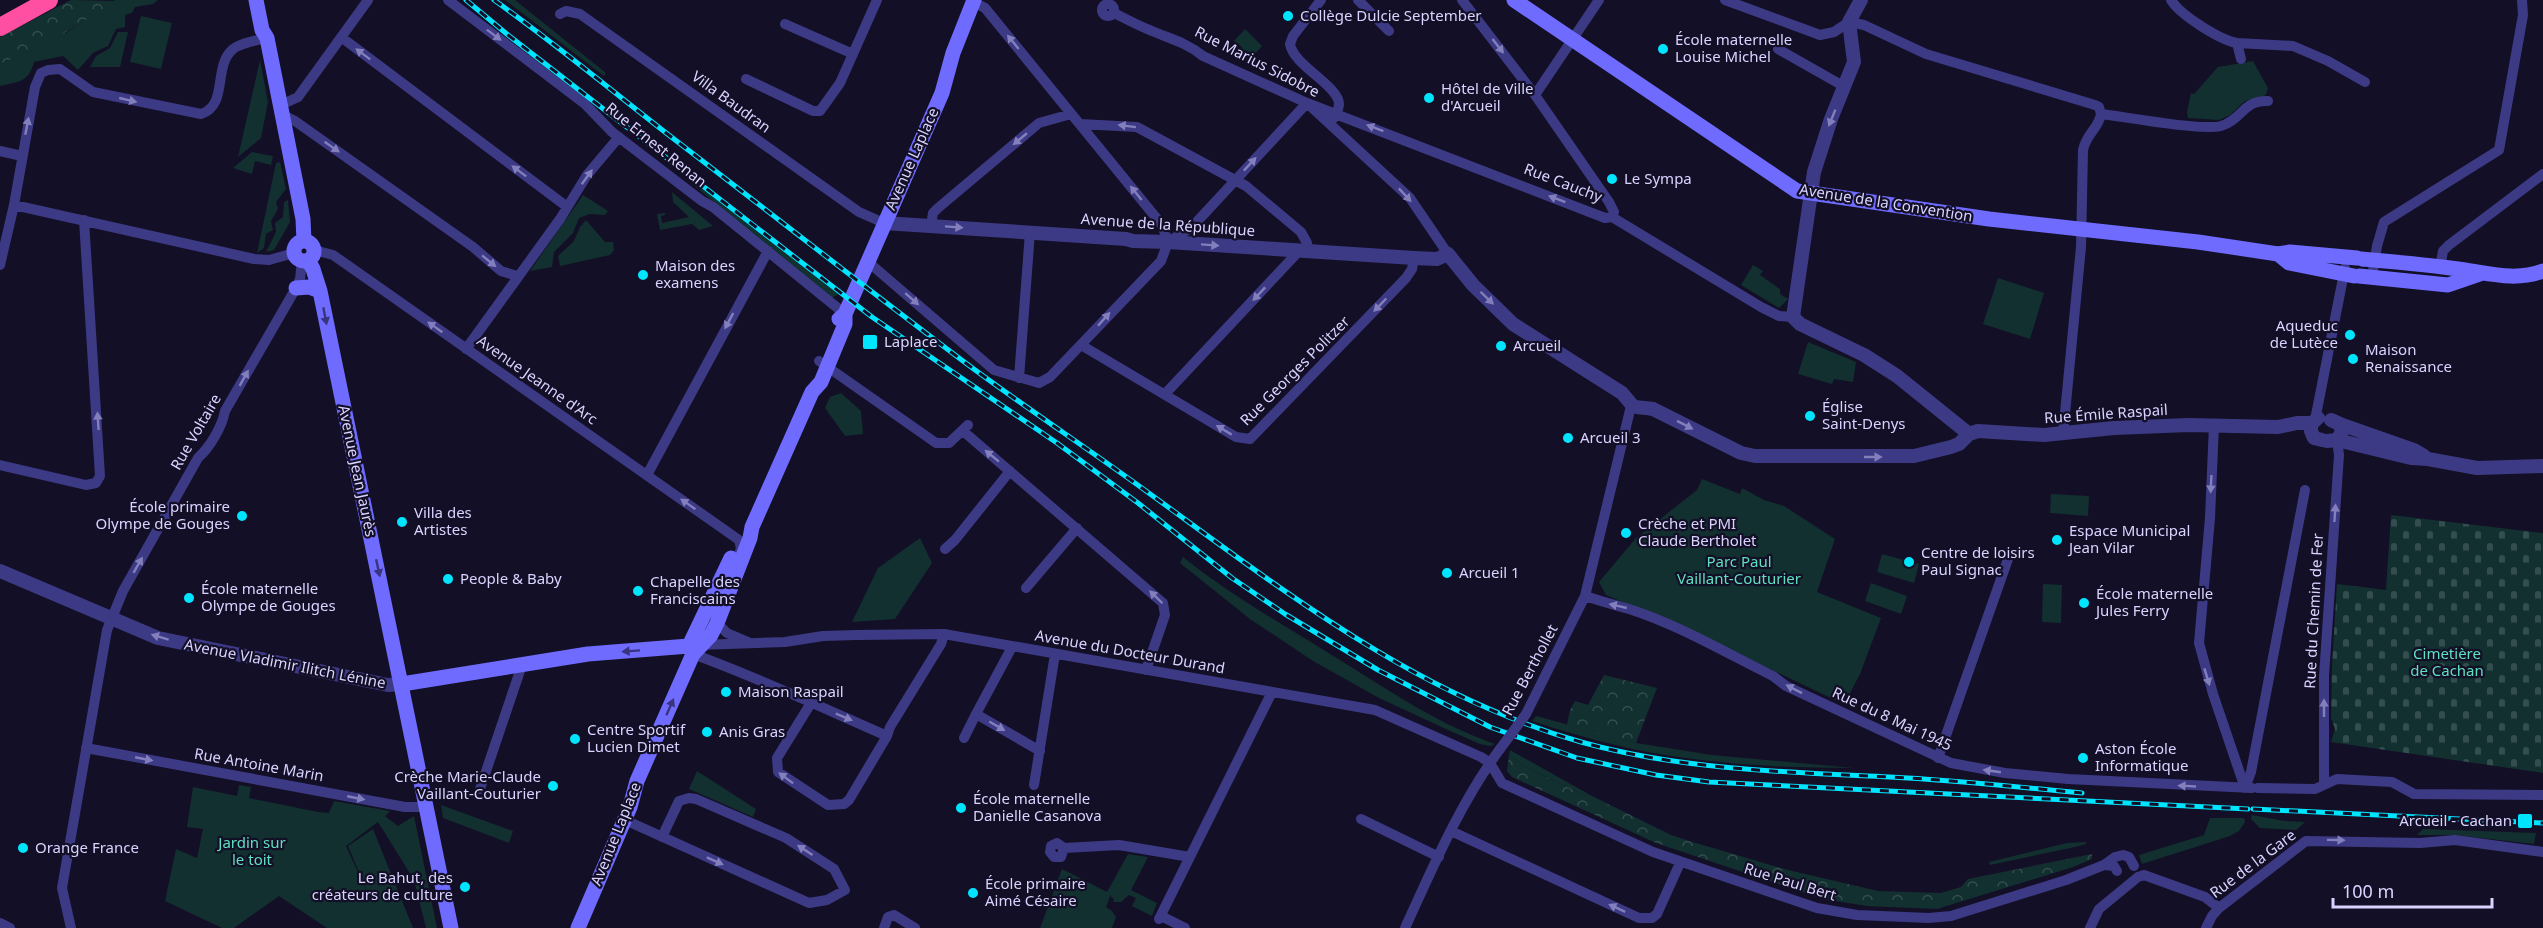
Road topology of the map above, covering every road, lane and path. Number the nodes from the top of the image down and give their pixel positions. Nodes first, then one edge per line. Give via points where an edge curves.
1 (27, 0) edge
2 (49, 0) edge
3 (256, 0) edge
4 (262, 0) edge
5 (368, 0) edge
6 (448, 0) edge
7 (877, 0) edge
8 (1321, 0) edge
9 (1358, 0) edge
10 (1462, 0) edge
11 (1514, 0) edge
12 (1599, 0) edge
13 (1725, 0) edge
14 (1861, 0) edge
15 (2171, 0) edge
16 (2522, 0) edge
17 (973, 1) edge
18 (0, 12) edge
19 (1114, 13) dead end
20 (560, 14) dead end
21 (1849, 22) junction
22 (785, 24) dead end
23 (0, 27) edge
24 (1389, 31) dead end
25 (267, 36) junction
26 (340, 38) junction
27 (1573, 39) junction
28 (2236, 43) junction
29 (1778, 48) dead end
30 (853, 54) junction
31 (2241, 59) dead end
32 (746, 79) dead end
33 (2365, 82) dead end
34 (1845, 87) junction
35 (1535, 95) junction
36 (2268, 101) dead end
37 (1307, 103) junction
38 (282, 110) junction
39 (1071, 114) junction
40 (1336, 114) junction
41 (2101, 114) junction
42 (1080, 124) junction
43 (1332, 126) junction
44 (619, 137) junction
45 (0, 151) edge
46 (22, 156) junction
47 (2543, 174) edge
48 (1235, 180) junction
49 (1811, 194) junction
50 (14, 205) junction
51 (566, 206) junction
52 (1612, 217) junction
53 (84, 220) junction
54 (884, 223) junction
55 (931, 225) junction
56 (2081, 229) junction
57 (1030, 231) junction
58 (1168, 242) junction
59 (768, 251) junction
60 (1304, 251) junction
61 (304, 253) junction
62 (1448, 254) junction
63 (2278, 254) junction
64 (1414, 258) junction
65 (2360, 258) junction
66 (867, 261) junction
67 (0, 265) edge
68 (2543, 271) edge
69 (2449, 273) junction
70 (517, 276) junction
71 (2357, 276) junction
72 (296, 288) junction
73 (320, 291) junction
74 (844, 314) junction
75 (1794, 318) junction
76 (1081, 345) junction
77 (466, 348) junction
78 (823, 364) junction
79 (1019, 378) junction
80 (1165, 394) junction
81 (1631, 406) junction
82 (2214, 425) junction
83 (2325, 429) junction
84 (1969, 434) junction
85 (2063, 434) junction
86 (0, 465) edge
87 (2543, 466) edge
88 (1010, 471) junction
89 (647, 475) junction
90 (2305, 490) dead end
91 (752, 527) junction
92 (1077, 528) junction
93 (739, 540) junction
94 (945, 549) dead end
95 (2008, 559) dead end
96 (0, 571) edge
97 (727, 579) junction
98 (1026, 588) dead end
99 (1585, 596) junction
100 (112, 617) junction
101 (717, 623) junction
102 (944, 634) junction
103 (754, 644) junction
104 (1012, 647) junction
105 (695, 648) junction
106 (1055, 654) junction
107 (522, 664) junction
108 (1146, 670) junction
109 (402, 684) junction
110 (1272, 692) junction
111 (811, 703) junction
112 (976, 714) junction
113 (887, 736) junction
114 (963, 738) dead end
115 (86, 748) junction
116 (1040, 751) junction
117 (1938, 758) junction
118 (1490, 764) junction
119 (1034, 785) dead end
120 (2324, 785) junction
121 (2252, 788) junction
122 (480, 789) dead end
123 (2543, 795) edge
124 (427, 807) junction
125 (1361, 819) dead end
126 (625, 820) junction
127 (1451, 831) junction
128 (662, 837) junction
129 (1064, 848) dead end
130 (2543, 852) edge
131 (1190, 857) junction
132 (1439, 857) junction
133 (1680, 863) junction
134 (2103, 865) junction
135 (2136, 872) junction
136 (2124, 889) junction
137 (2219, 908) junction
138 (0, 923) edge
139 (10, 928) edge
140 (70, 928) edge
141 (451, 928) edge
142 (578, 928) edge
143 (884, 928) edge
144 (915, 928) edge
145 (1185, 928) edge
146 (1404, 928) edge
147 (2090, 928) edge
148 (2206, 928) edge

1 - 18 highway
2 - 23 highway
3 - 25 main road, Avenue Jean Jaurès via 262,30
4 - 25 main road, Avenue Jean Jaurès
5 - 26 street
6 -> 44 street, Rue Ernest Renan via 585,104
7 - 30 street
8 - 40 street via 1292,38 1290,48 1336,96
9 - 24 street
10 -> 35 street
11 - 27 main road, Avenue de la Convention
12 - 27 street
13 - 21 street via 1820,34 1834,32
14 - 21 street
15 - 28 street via 2189,17
16 - 65 street via 2523,15 2499,150 2384,222
39 -> 17 street via 985,8
17 - 54 main road, Avenue Laplace via 942,93
19 - 37 street, Rue Marius Sidobre
20 - 54 street, Villa Baudran via 580,14 859,212
21 - 34 street via 1855,55
21 - 41 street via 1926,54 2095,105
22 - 30 street
25 - 38 main road, Avenue Jean Jaurès
46 -> 25 street via 35,87 39,75 46,70 63,70 93,92 197,115 213,107 225,60 233,49
26 - 38 street via 298,97
51 -> 26 street
27 - 35 street
27 - 49 main road, Avenue de la Convention via 1784,184
28 - 31 street
28 - 33 street via 2293,46
29 - 34 street
30 - 32 street via 840,83 820,111
34 -> 49 street via 1819,154
35 - 52 street via 1612,207
36 - 41 street via 2253,103 2230,122 2211,127
37 - 40 street, Rue Cauchy
37 - 43 street, Rue Marius Sidobre
48 -> 37 street
38 - 61 main road, Avenue Jean Jaurès via 303,219
38 -> 70 street via 501,270
39 - 42 street
39 -> 55 street via 1039,123 938,208
40 - 43 street
52 -> 40 street, Rue Cauchy via 1605,218
41 - 56 street via 2083,150
48 -> 42 street via 1137,127
58 -> 42 street via 1162,225
43 -> 62 street, Rue Marius Sidobre via 1410,198
51 -> 44 street
44 - 59 street, Rue Ernest Renan
45 - 46 street
46 - 50 street
47 - 69 street via 2443,251
48 - 58 street via 1192,227
48 - 60 street via 1301,232 1307,243
49 - 56 main road, Avenue de la Convention
49 - 75 street
50 - 53 street
50 - 67 street
51 - 70 street
52 - 75 street, Rue Cauchy via 1761,307
53 - 61 street via 254,259
86 -> 53 street via 86,485 99,479 101,459
54 - 55 street, Avenue de la République
54 - 66 main road, Avenue Laplace
55 -> 57 street, Avenue de la République
56 - 63 main road, Avenue de la Convention
56 - 85 street
57 - 58 street, Avenue de la République
57 - 79 street
58 -> 60 street, Avenue de la République
76 -> 58 street via 1161,261
59 - 74 street, Rue Ernest Renan
59 -> 89 street
60 - 64 street, Avenue de la République
60 -> 80 street
61 - 72 street, Rue Voltaire
61 - 73 main road, Avenue Jean Jaurès
77 -> 61 street, Avenue Jeanne d'Arc via 331,254
62 - 64 street, Avenue de la République via 1437,259
62 -> 81 street, Rue Marius Sidobre via 1513,324 1622,393
63 - 65 main road, Avenue de la Convention
63 - 71 main road, Avenue de la Convention via 2289,263
64 -> 80 street, Rue Georges Politzer via 1406,278 1250,439 1236,437
65 - 69 main road, Avenue de la Convention
65 - 71 street
65 - 71 street
66 - 74 main road, Avenue Laplace
66 -> 79 street via 994,370
68 - 69 main road via 2517,277
69 - 71 main road, Avenue de la Convention via 2448,285
70 - 77 street
71 - 83 street, Rue du Chemin de Fer
72 - 73 main road
100 -> 72 street, Rue Voltaire via 128,582
73 -> 109 main road, Avenue Jean Jaurès
74 - 78 main road, Avenue Laplace via 836,322
75 - 84 street, Rue Cauchy via 1897,376
76 - 79 street via 1039,383
76 - 80 street, Rue Georges Politzer
77 - 89 street, Avenue Jeanne d'Arc
88 -> 78 street via 965,428 949,442 936,443
78 - 91 main road, Avenue Laplace via 812,377 812,392
81 -> 84 street, Rue Émile Raspail via 1653,409 1741,453 1755,456 1914,456 1959,444
81 - 99 street, Rue Berthollet
82 - 83 street, Rue Émile Raspail
82 - 85 street, Rue Émile Raspail via 2105,428
82 -> 121 street via 2198,638 2212,694
83 - 87 street, Rue Émile Raspail via 2414,450 2428,459 2477,468
120 -> 83 street, Rue du Chemin de Fer via 2324,676 2339,455
84 - 85 street, Rue Émile Raspail
88 - 92 street
88 - 94 street
93 -> 89 street, Avenue Jeanne d'Arc
90 - 121 street via 2251,772
91 - 93 main road, Avenue Laplace
91 - 97 main road, Avenue Laplace
92 - 98 street
108 -> 92 street via 1165,615 1163,603
93 - 97 main road, Avenue Laplace
95 - 117 street
96 - 100 street, Avenue Vladimir Ilitch Lénine
97 - 101 main road, Avenue Laplace
97 - 105 main road, Avenue Laplace
117 -> 99 street, Rue du 8 Mai 1945 via 1679,631
99 - 118 street, Rue Berthollet, bridge via 1526,714
109 -> 100 street, Avenue Vladimir Ilitch Lénine via 388,685 162,639
100 - 115 street, Rue Voltaire
101 - 103 street, Avenue du Docteur Durand via 727,633
101 - 105 main road, Avenue Laplace via 711,635
102 - 103 street, Avenue du Docteur Durand via 823,636
102 - 104 street, Avenue du Docteur Durand
102 - 113 street
103 - 105 street, Avenue du Docteur Durand
104 - 106 street, Avenue du Docteur Durand
104 - 112 street
105 -> 107 main road, Avenue Vladimir Ilitch Lénine via 588,654
105 - 111 street
126 -> 105 main road, Avenue Laplace via 637,781
106 - 108 street, Avenue du Docteur Durand
106 - 116 street
107 - 109 main road, Avenue Vladimir Ilitch Lénine
107 - 122 street
108 - 110 street, Avenue du Docteur Durand
109 - 124 main road, Avenue Jean Jaurès
110 - 118 street, Avenue du Docteur Durand via 1375,710 1472,752
110 - 131 street
111 -> 113 street
113 -> 111 street via 849,800 828,805 782,777 776,764
112 - 114 street
112 -> 116 street
115 -> 124 street, Rue Antoine Marin via 405,807
115 - 140 street, Rue Voltaire via 62,888
116 - 119 street
121 -> 117 street, Rue du 8 Mai 1945 via 2039,776 1984,770
118 - 127 street, Rue Berthollet
118 - 133 street, Rue Paul Bert via 1502,783
120 - 121 street, Rue du 8 Mai 1945 via 2315,789
120 - 123 street, Rue du 8 Mai 1945 via 2337,779 2392,782 2414,794
124 - 141 main road, Avenue Jean Jaurès
125 - 132 street
126 - 128 street
126 - 142 main road, Avenue Laplace
127 - 132 street, Rue Berthollet
133 -> 127 street via 1657,914 1639,918
128 -> 128 street via 809,903 827,900 845,890 834,869 786,838 696,799 678,801
129 - 131 street via 1119,845
137 -> 130 street, Rue de la Gare via 2306,841 2455,840
131 - 145 street via 1160,917
132 - 146 street, Rue Berthollet
133 - 134 street, Rue Paul Bert via 1817,908 1857,915 1929,918 1952,916
134 - 135 street, Rue Paul Bert via 2123,855 2129,857
134 - 136 street via 2114,866
135 - 136 street
135 - 137 street, Rue Paul Bert via 2205,897
136 - 147 street via 2099,909
137 - 148 street, Rue de la Gare
138 - 139 street
143 - 144 street via 888,917 894,915

